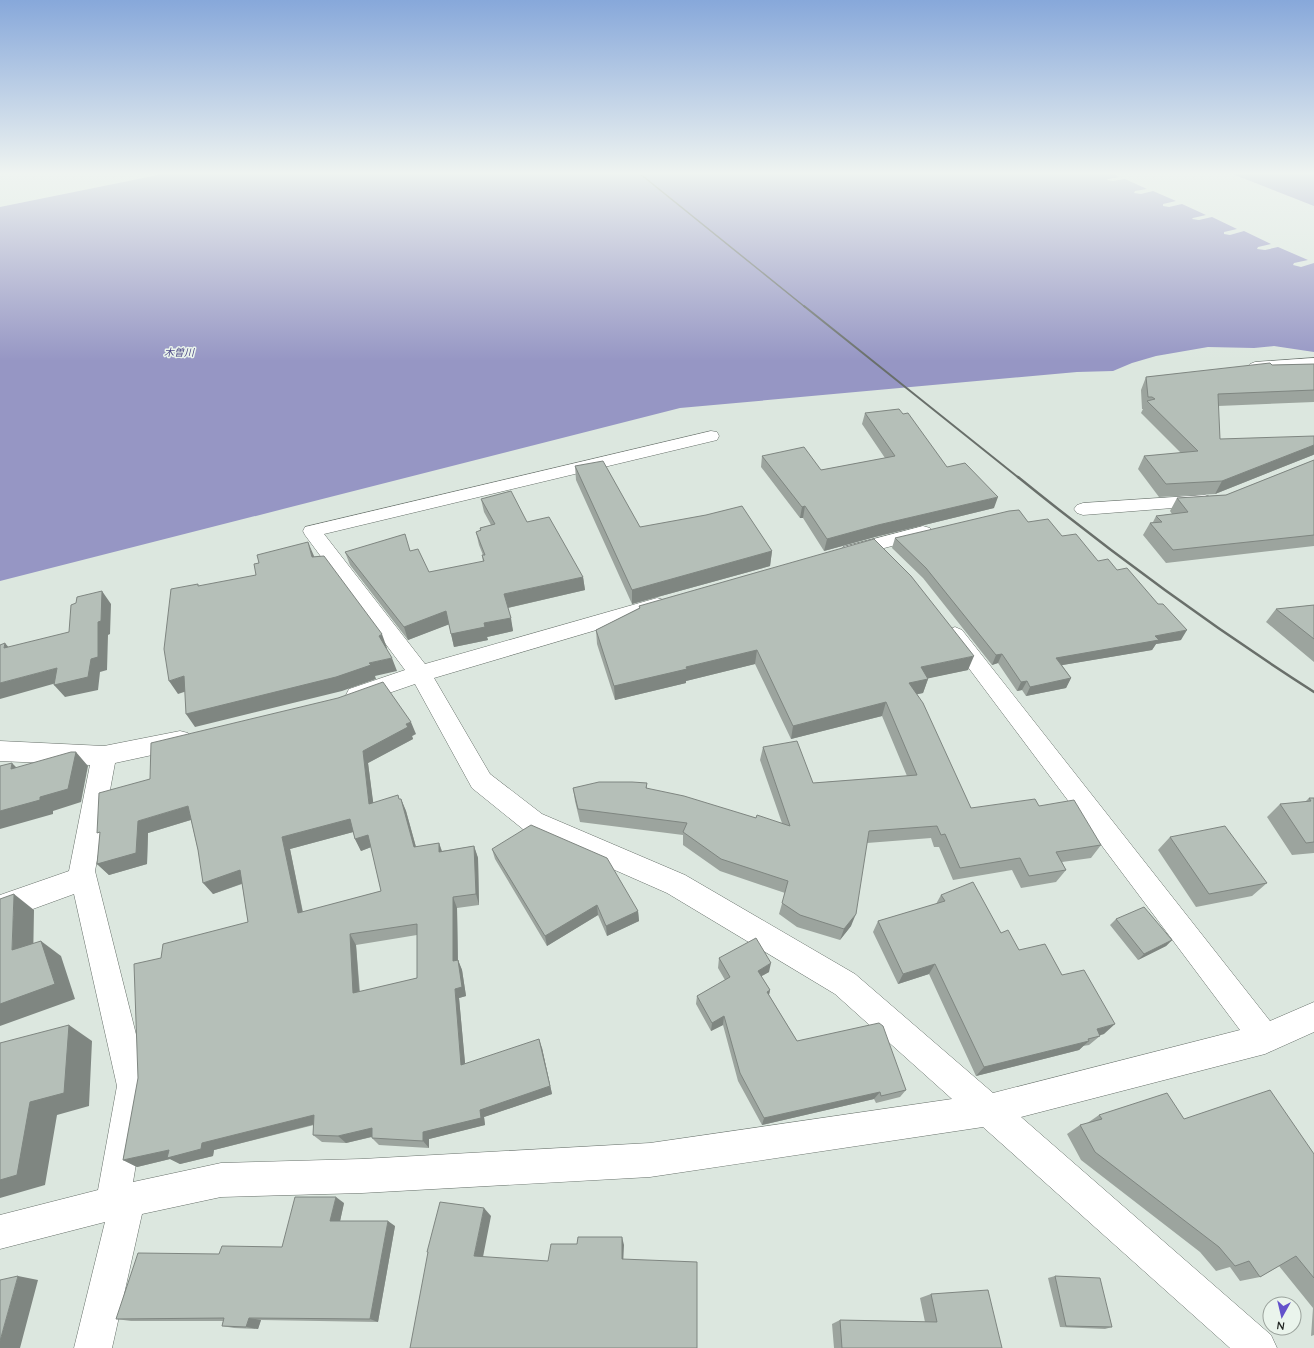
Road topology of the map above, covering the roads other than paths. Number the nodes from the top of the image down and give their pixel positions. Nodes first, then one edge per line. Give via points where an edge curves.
1 (1314, 362) edge
2 (1242, 369) edge
3 (712, 436) dead end
4 (1218, 500) edge
5 (1083, 509) dead end
6 (943, 527) edge
7 (875, 544) junction
8 (837, 555) edge
9 (895, 564) edge
10 (677, 600) edge
11 (941, 617) edge
12 (420, 674) junction
13 (336, 702) edge
14 (206, 735) edge
15 (0, 751) edge
16 (104, 756) junction
17 (83, 878) junction
18 (0, 908) edge
19 (1314, 1017) edge
20 (1265, 1038) junction
21 (988, 1110) junction
22 (120, 1201) junction
23 (0, 1232) edge
24 (93, 1348) edge
25 (1258, 1348) edge

1 - 2 street
3 - 12 street via 312,531
4 - 5 street
6 - 7 street
7 - 8 street
7 - 9 street
10 - 12 street
11 - 20 street
12 - 13 street
12 - 21 street via 481,780 533,822 676,884 845,984
14 - 16 street
15 - 16 street
16 - 17 street via 82,871
17 - 18 street
17 - 22 street via 132,1086
19 - 20 street
20 - 21 street
21 - 22 street via 650,1160 362,1176 221,1180
21 - 25 street
22 - 23 street
22 - 24 street

